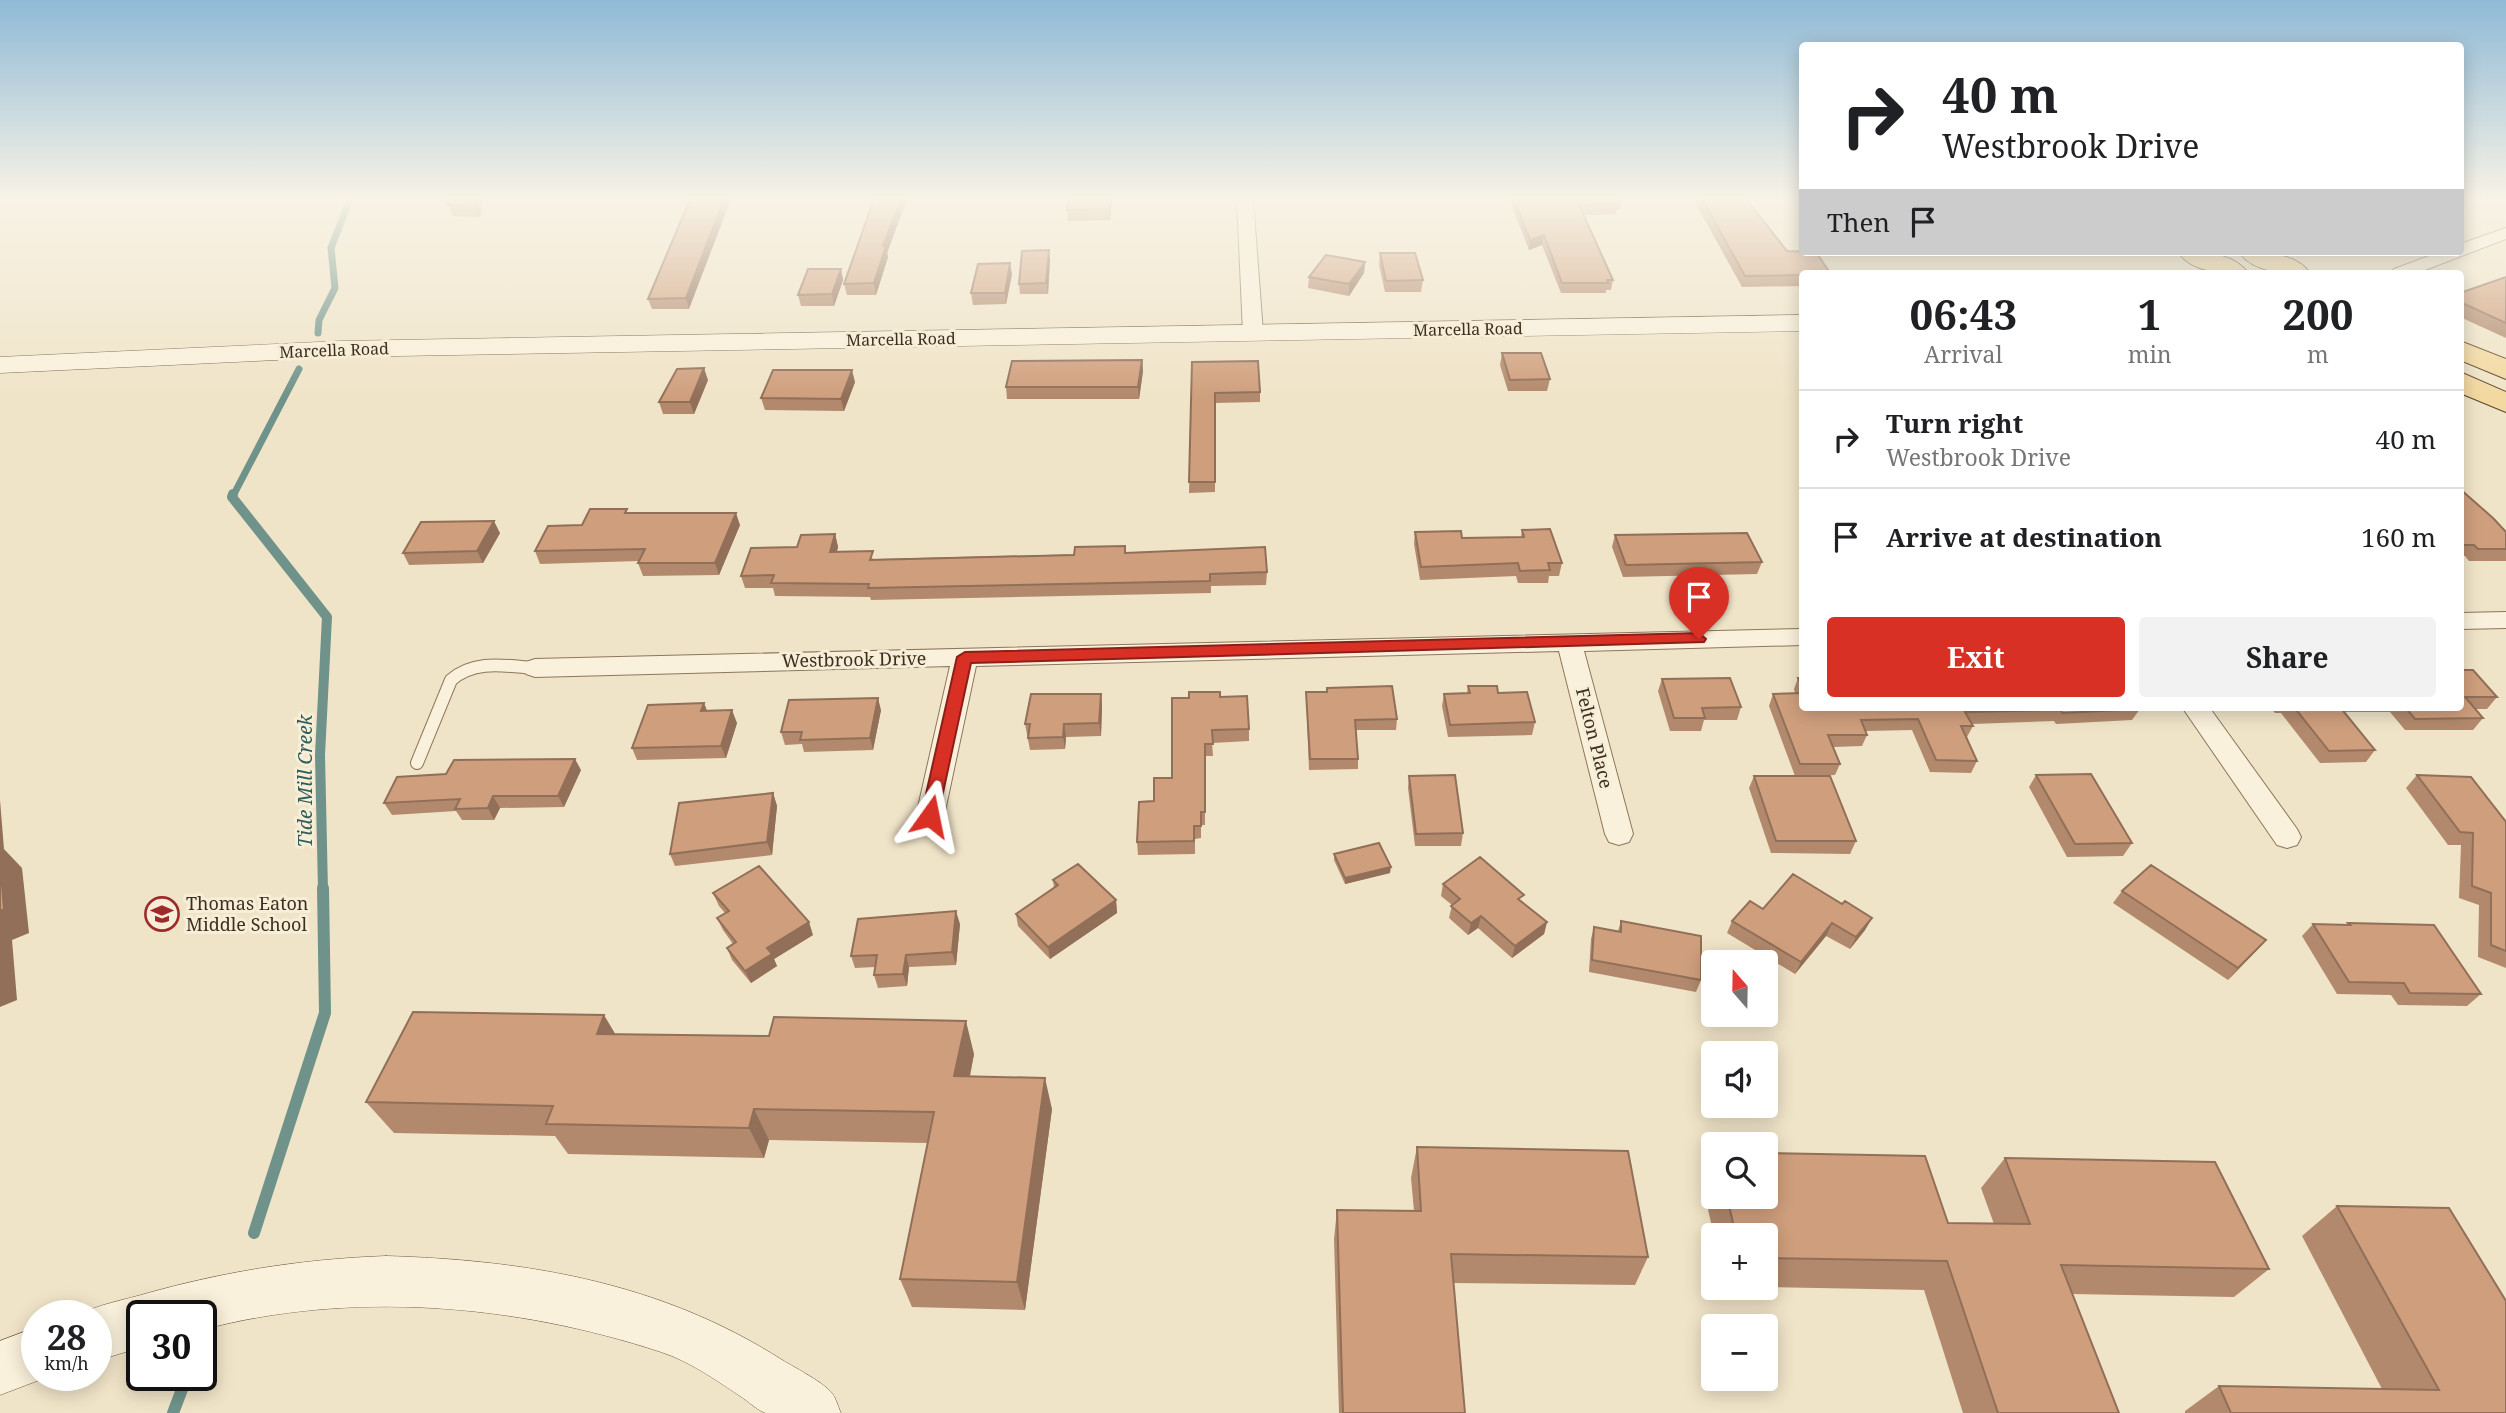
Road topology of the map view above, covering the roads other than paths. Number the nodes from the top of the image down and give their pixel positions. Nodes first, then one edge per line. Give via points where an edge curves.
1 (1249, 265) edge
2 (1799, 323) edge
3 (1253, 333) junction
4 (2464, 351) edge
5 (0, 365) edge
6 (2506, 370) edge
7 (2464, 383) edge
8 (2506, 403) edge
9 (2506, 620) edge
10 (2464, 621) edge
11 (1799, 637) edge
12 (1569, 641) junction
13 (965, 657) junction
14 (535, 668) joint
15 (2198, 711) edge
16 (417, 763) dead end
17 (930, 816) dead end
18 (1619, 834) dead end
19 (2287, 837) dead end
20 (217, 1300) edge
21 (21, 1360) edge
22 (0, 1368) edge
23 (813, 1413) edge

1 - 3 street
2 - 3 street, Marcella Road
3 - 5 street, Marcella Road via 341,349
4 - 6 main road
7 - 8 main road
9 - 10 street
11 - 12 street, Westbrook Drive
12 - 13 street, Westbrook Drive
12 - 18 street, Felton Place
13 - 14 street, Westbrook Drive
13 - 17 street
14 - 16 lane via 476,666 457,672
15 - 19 street
20 - 23 street via 327,1283 419,1281 513,1291 590,1306 676,1331 752,1371
21 - 22 street

